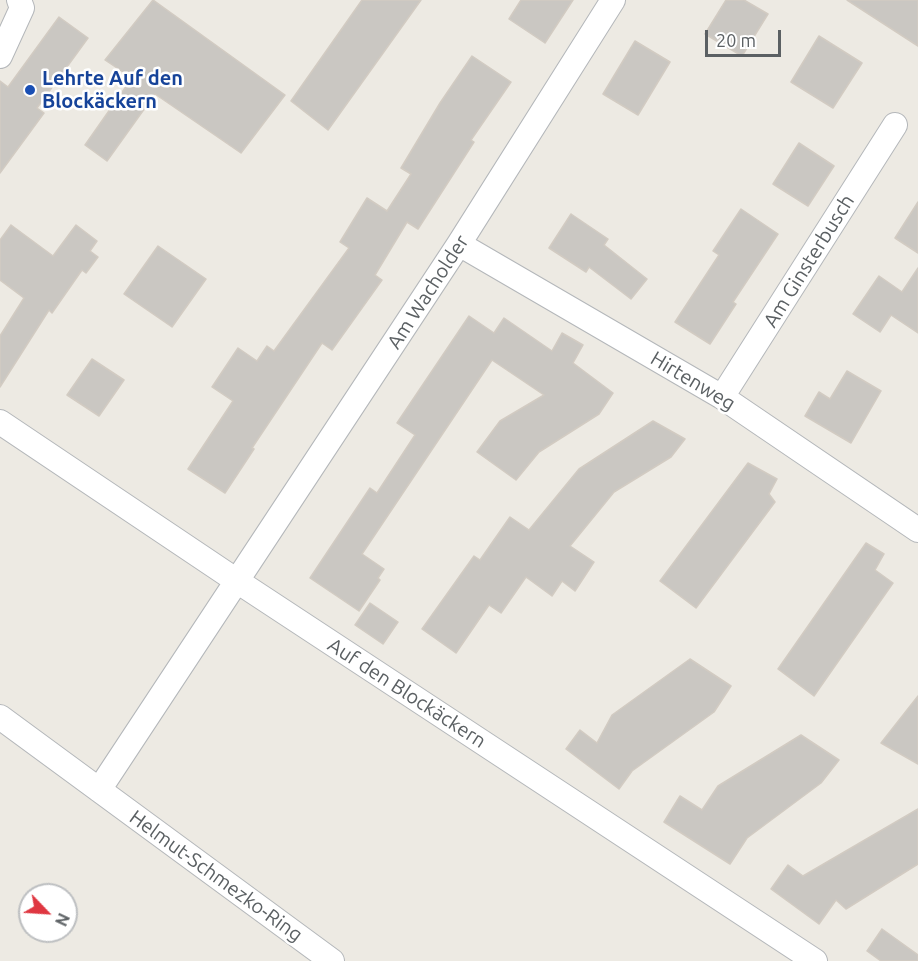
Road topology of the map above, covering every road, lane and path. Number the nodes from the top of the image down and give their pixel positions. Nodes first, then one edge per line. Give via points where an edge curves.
1 (19, 0) edge
2 (613, 0) edge
3 (0, 56) edge
4 (895, 126) dead end
5 (459, 244) junction
6 (722, 397) junction
7 (0, 422) edge
8 (918, 530) edge
9 (237, 581) junction
10 (0, 717) edge
11 (99, 790) junction
12 (332, 961) edge
13 (815, 961) edge

1 - 3 street via 22,8
2 - 5 street, Am Wacholder
4 - 6 street, Am Ginsterbusch
5 - 6 street, Hirtenweg
5 - 9 street, Am Wacholder
6 - 8 street, Hirtenweg
7 - 9 street, Auf den Blockäckern
9 - 11 street
9 - 13 street, Auf den Blockäckern
10 - 11 street, Helmut-Schmezko-Ring
11 - 12 street, Helmut-Schmezko-Ring

